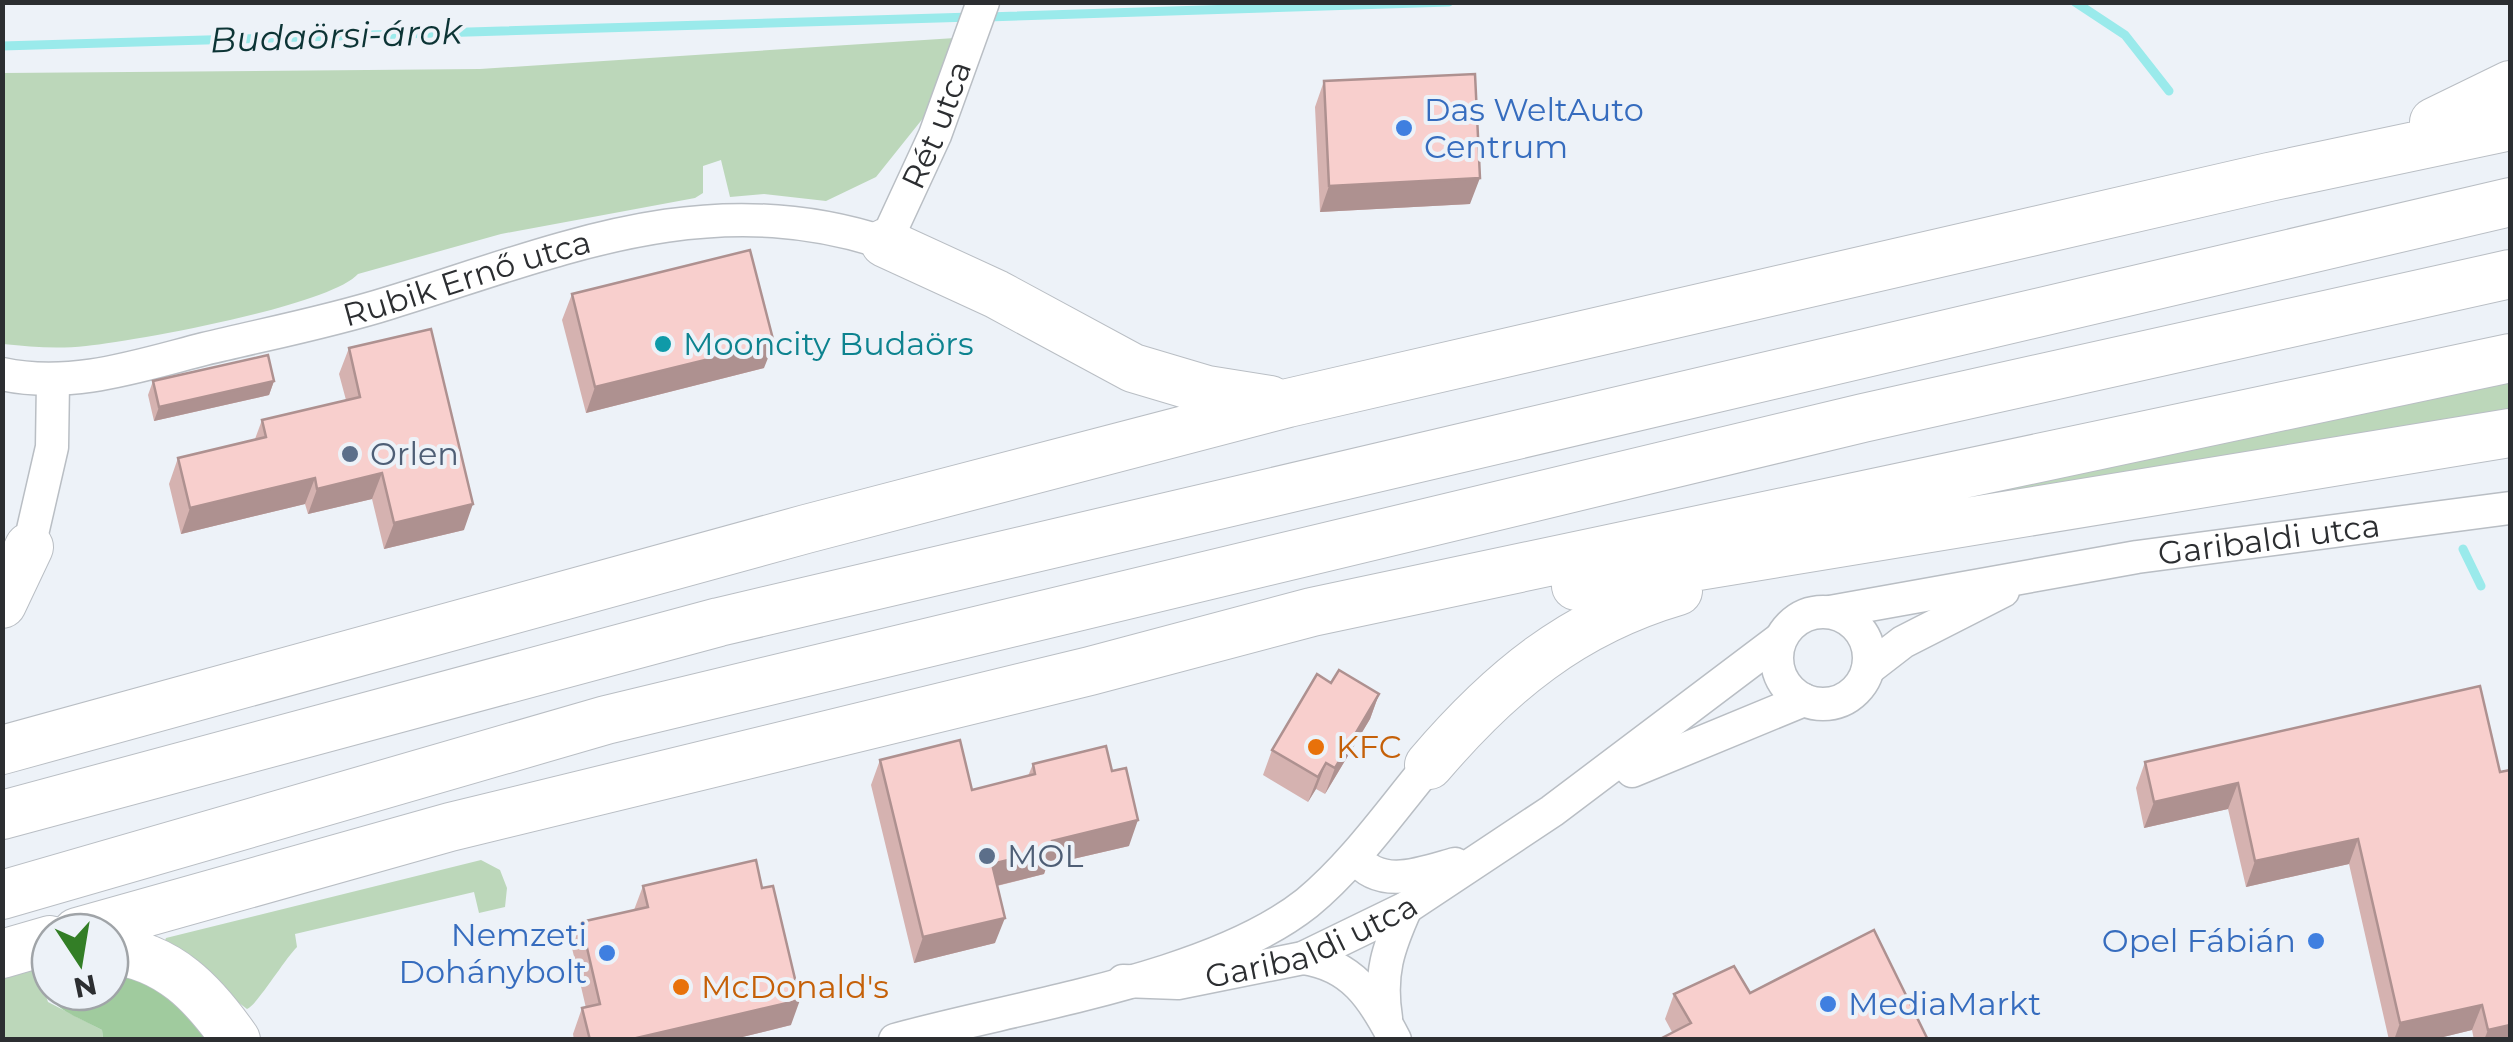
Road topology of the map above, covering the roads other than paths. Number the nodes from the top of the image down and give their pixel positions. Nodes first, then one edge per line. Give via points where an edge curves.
1 (983, 2) edge
2 (2510, 85) edge
3 (2510, 126) edge
4 (2269, 176) junction
5 (2510, 202) edge
6 (885, 242) junction
7 (2510, 274) edge
8 (2510, 358) edge
9 (2, 374) edge
10 (52, 381) junction
11 (1288, 403) junction
12 (2510, 432) edge
13 (2510, 446) edge
14 (2429, 447) junction
15 (2510, 508) edge
16 (1835, 545) junction
17 (29, 547) joint
18 (2030, 578) junction
19 (2, 604) edge
20 (1830, 612) junction
21 (1780, 639) junction
22 (1868, 670) junction
23 (1090, 672) junction
24 (1804, 700) junction
25 (2, 750) edge
26 (1429, 765) joint
27 (1552, 811) junction
28 (2, 815) edge
29 (1483, 856) junction
30 (1354, 857) junction
31 (2, 896) edge
32 (1406, 908) junction
33 (130, 918) edge
34 (130, 955) edge
35 (1303, 958) junction
36 (1123, 982) junction
37 (1391, 1033) edge
38 (236, 1040) edge
39 (895, 1040) edge

1 - 6 street, Rét utca via 935,135
2 - 4 highway via 2443,119
3 - 4 highway
4 - 11 highway
5 - 28 highway via 719,622
6 - 10 street, Rubik Ernő utca via 810,224 685,220 593,240 382,306
6 - 11 highway via 1133,368 1207,390
7 - 31 highway via 1863,418 606,720
8 - 23 highway via 1312,612
9 - 10 street, Rubik Ernő utca
10 - 17 street via 52,447
11 - 25 highway
12 - 14 highway
13 - 14 highway
14 - 16 highway
15 - 18 street, Garibaldi utca via 2156,554
16 - 23 highway
16 - 26 highway via 1649,599 1588,627 1538,656
17 - 19 highway
18 - 20 street, Garibaldi utca
18 - 22 street, Garibaldi utca via 1903,642
20 - 21 street via 1795,620
20 - 22 street via 1862,632
21 - 24 street via 1780,676
21 - 27 street, Garibaldi utca
22 - 24 street via 1839,701
23 - 33 highway via 450,827
24 - 27 street, Garibaldi utca via 1656,758
26 - 30 street, Garibaldi utca
27 - 29 street, Garibaldi utca
29 - 30 street, Garibaldi utca via 1399,878 1364,869
29 - 32 street, Garibaldi utca
30 - 36 street, Garibaldi utca via 1259,936
32 - 35 street, Garibaldi utca
32 - 37 street via 1384,957 1381,986
34 - 38 highway via 160,962 188,981
35 - 36 street, Garibaldi utca via 1178,983
35 - 37 street via 1349,973
36 - 39 street, Garibaldi utca

